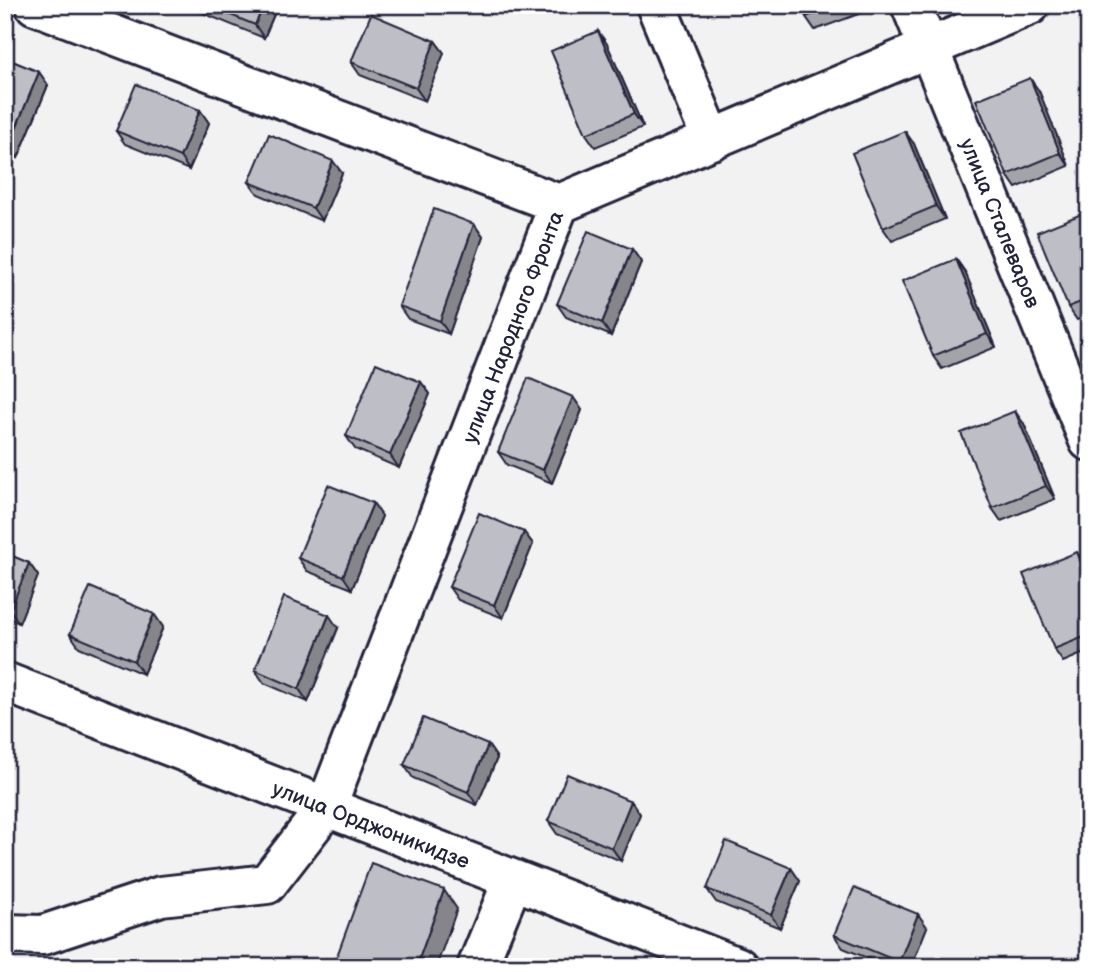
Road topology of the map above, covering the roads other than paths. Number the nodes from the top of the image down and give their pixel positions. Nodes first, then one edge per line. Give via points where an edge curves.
1 (35, 5) edge
2 (656, 5) edge
3 (911, 5) edge
4 (1030, 5) edge
5 (929, 48) junction
6 (712, 140) junction
7 (559, 204) junction
8 (1089, 441) edge
9 (5, 682) edge
10 (326, 808) junction
11 (513, 880) junction
12 (5, 934) edge
13 (477, 967) edge
14 (738, 967) edge

1 - 7 street
2 - 6 street
3 - 5 street, улица Сталеваров
4 - 5 street, улица Народного Фронта
5 - 6 street, улица Народного Фронта
5 - 8 street, улица Сталеваров
6 - 7 street, улица Народного Фронта
7 - 10 street, улица Народного Фронта
9 - 10 street, улица Орджоникидзе
10 - 11 street, улица Орджоникидзе
10 - 12 street, улица Народного Фронта via 267,884 161,896 43,935
11 - 13 street
11 - 14 street, улица Орджоникидзе

